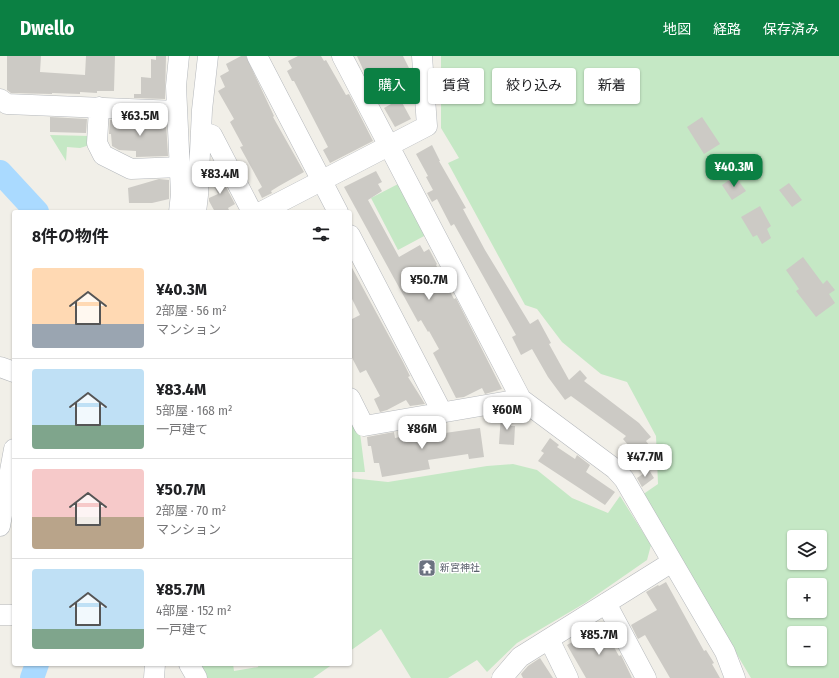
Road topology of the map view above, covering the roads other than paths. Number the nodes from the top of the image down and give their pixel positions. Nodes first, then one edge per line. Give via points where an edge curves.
1 (179, 56) edge
2 (208, 56) edge
3 (257, 56) edge
4 (342, 56) edge
5 (422, 56) edge
6 (0, 99) edge
7 (99, 107) junction
8 (177, 110) junction
9 (201, 131) junction
10 (389, 146) junction
11 (180, 167) junction
12 (322, 180) junction
13 (179, 210) edge
14 (196, 210) edge
15 (251, 210) edge
16 (265, 210) edge
17 (337, 210) edge
18 (352, 238) edge
19 (0, 367) edge
20 (12, 371) edge
21 (520, 399) junction
22 (352, 402) edge
23 (442, 412) junction
24 (12, 460) edge
25 (0, 526) edge
26 (672, 562) junction
27 (606, 603) junction
28 (0, 615) edge
29 (12, 615) edge
30 (549, 638) junction
31 (155, 666) edge
32 (190, 666) edge
33 (154, 678) edge
34 (197, 678) edge
35 (502, 678) edge
36 (568, 678) edge
37 (646, 678) edge
38 (735, 678) edge

1 - 8 street
2 - 9 street
3 - 12 street
4 - 10 street
5 - 10 street via 427,126
6 - 7 street via 7,104
7 - 8 street
7 - 11 street via 97,143 103,155 131,169
8 - 11 street
9 - 14 street
9 - 15 street via 212,135
10 - 12 street
10 - 21 street
11 - 13 street
12 - 16 street
12 - 17 street
18 - 23 street
19 - 20 street
21 - 23 street
21 - 26 street via 615,469 624,479
22 - 23 street via 364,426
24 - 25 street
26 - 27 street
26 - 38 street via 725,652
27 - 30 street
27 - 37 street
28 - 29 street
30 - 35 street via 520,657
30 - 36 street
31 - 33 street
32 - 34 street

